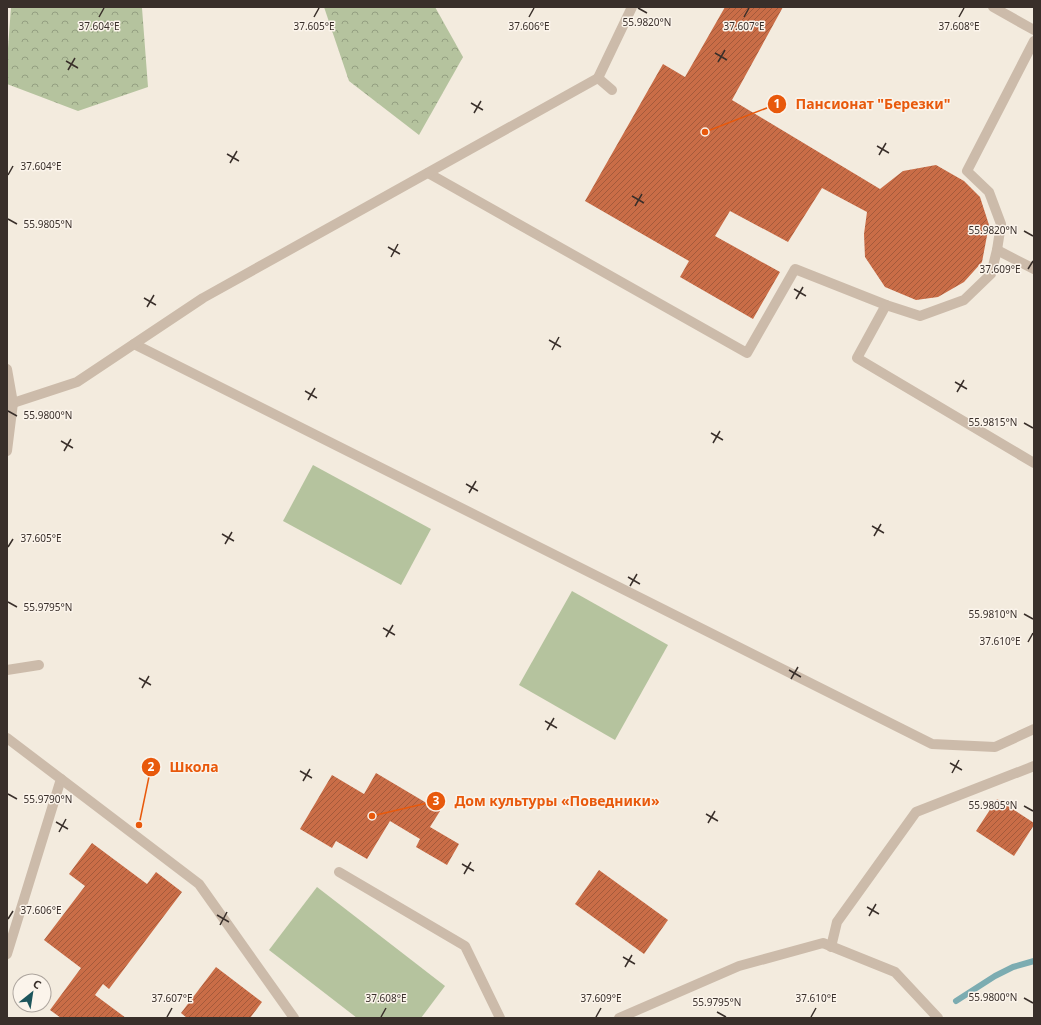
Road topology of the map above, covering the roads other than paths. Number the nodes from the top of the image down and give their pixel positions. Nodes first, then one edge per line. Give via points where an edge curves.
1 (632, 7) edge
2 (993, 7) edge
3 (1034, 30) edge
4 (1034, 41) edge
5 (598, 78) junction
6 (612, 90) dead end
7 (428, 173) junction
8 (997, 250) junction
9 (1034, 269) edge
10 (886, 305) junction
11 (134, 344) junction
12 (7, 369) edge
13 (10, 402) edge
14 (7, 451) edge
15 (1034, 463) edge
16 (39, 666) dead end
17 (7, 670) edge
18 (1034, 729) edge
19 (7, 738) edge
20 (1034, 766) edge
21 (61, 779) junction
22 (339, 872) dead end
23 (831, 947) junction
24 (7, 954) edge
25 (294, 1018) edge
26 (500, 1018) edge
27 (619, 1018) edge
28 (938, 1018) edge

1 - 5 street
2 - 3 street
4 - 8 street via 967,171 990,192 1001,224
5 - 6 street
5 - 7 street
7 - 10 street via 747,352 795,269
7 - 11 street via 203,298
8 - 9 street
8 - 10 street via 991,274 964,300 920,316
10 - 15 street via 856,358
11 - 13 street via 77,382
11 - 18 street via 932,744 996,748
12 - 13 street
13 - 14 street
16 - 17 street
19 - 21 street
20 - 23 street via 916,812 837,922
21 - 24 street
21 - 25 street via 199,884
22 - 26 street via 465,946
23 - 27 street via 823,943 739,966
23 - 28 street via 895,972

